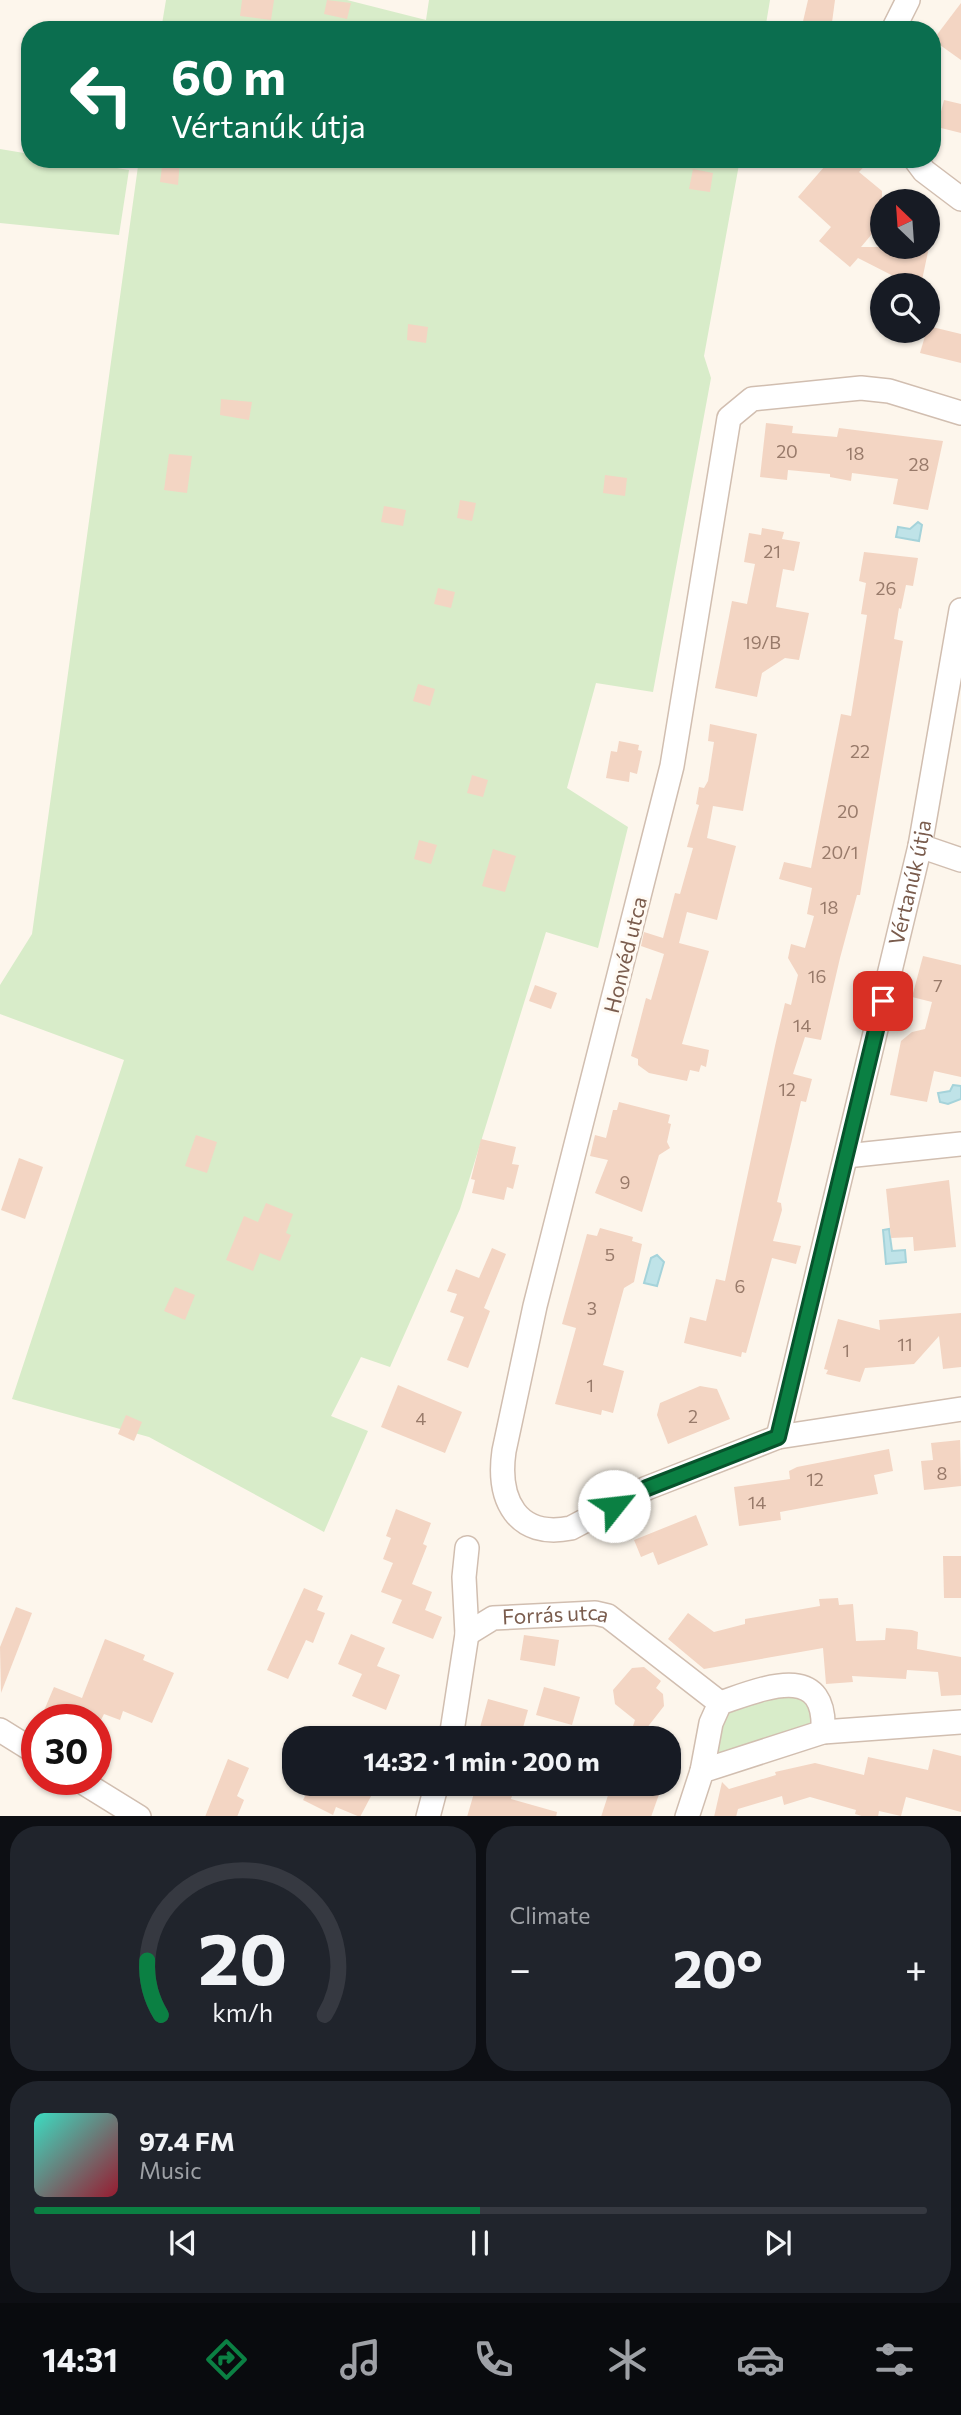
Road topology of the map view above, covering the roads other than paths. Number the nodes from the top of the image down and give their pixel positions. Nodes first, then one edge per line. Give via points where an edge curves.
1 (908, 0) edge
2 (898, 21) edge
3 (922, 168) edge
4 (961, 199) edge
5 (961, 413) edge
6 (961, 610) edge
7 (956, 669) edge
8 (920, 846) junction
9 (961, 860) edge
10 (961, 1144) edge
11 (846, 1156) junction
12 (961, 1409) edge
13 (778, 1437) junction
14 (467, 1549) dead end
15 (467, 1634) junction
16 (720, 1703) junction
17 (961, 1723) edge
18 (453, 1726) edge
19 (0, 1730) edge
20 (823, 1732) junction
21 (21, 1743) edge
22 (702, 1771) junction
23 (104, 1795) edge
24 (433, 1796) edge
25 (139, 1816) edge
26 (428, 1816) edge
27 (687, 1816) edge

1 - 2 street
3 - 4 street
5 - 13 street, Honvéd utca via 889,391 861,388 752,399 729,418 672,766 535,1306 504,1451 506,1499 517,1517 536,1528 558,1531 586,1522 647,1488
6 - 7 street, Vértanúk útja
7 - 8 street, Vértanúk útja
8 - 9 street
8 - 11 street, Vértanúk útja
10 - 11 street
11 - 13 street, Vértanúk útja
12 - 13 street
14 - 15 street
15 - 16 street, Forrás utca via 493,1618 608,1616
15 - 18 street
16 - 20 street via 756,1691 804,1685 818,1700
16 - 22 street via 711,1723
17 - 20 street
19 - 21 street
20 - 22 street
22 - 27 street
23 - 25 street
24 - 26 street

